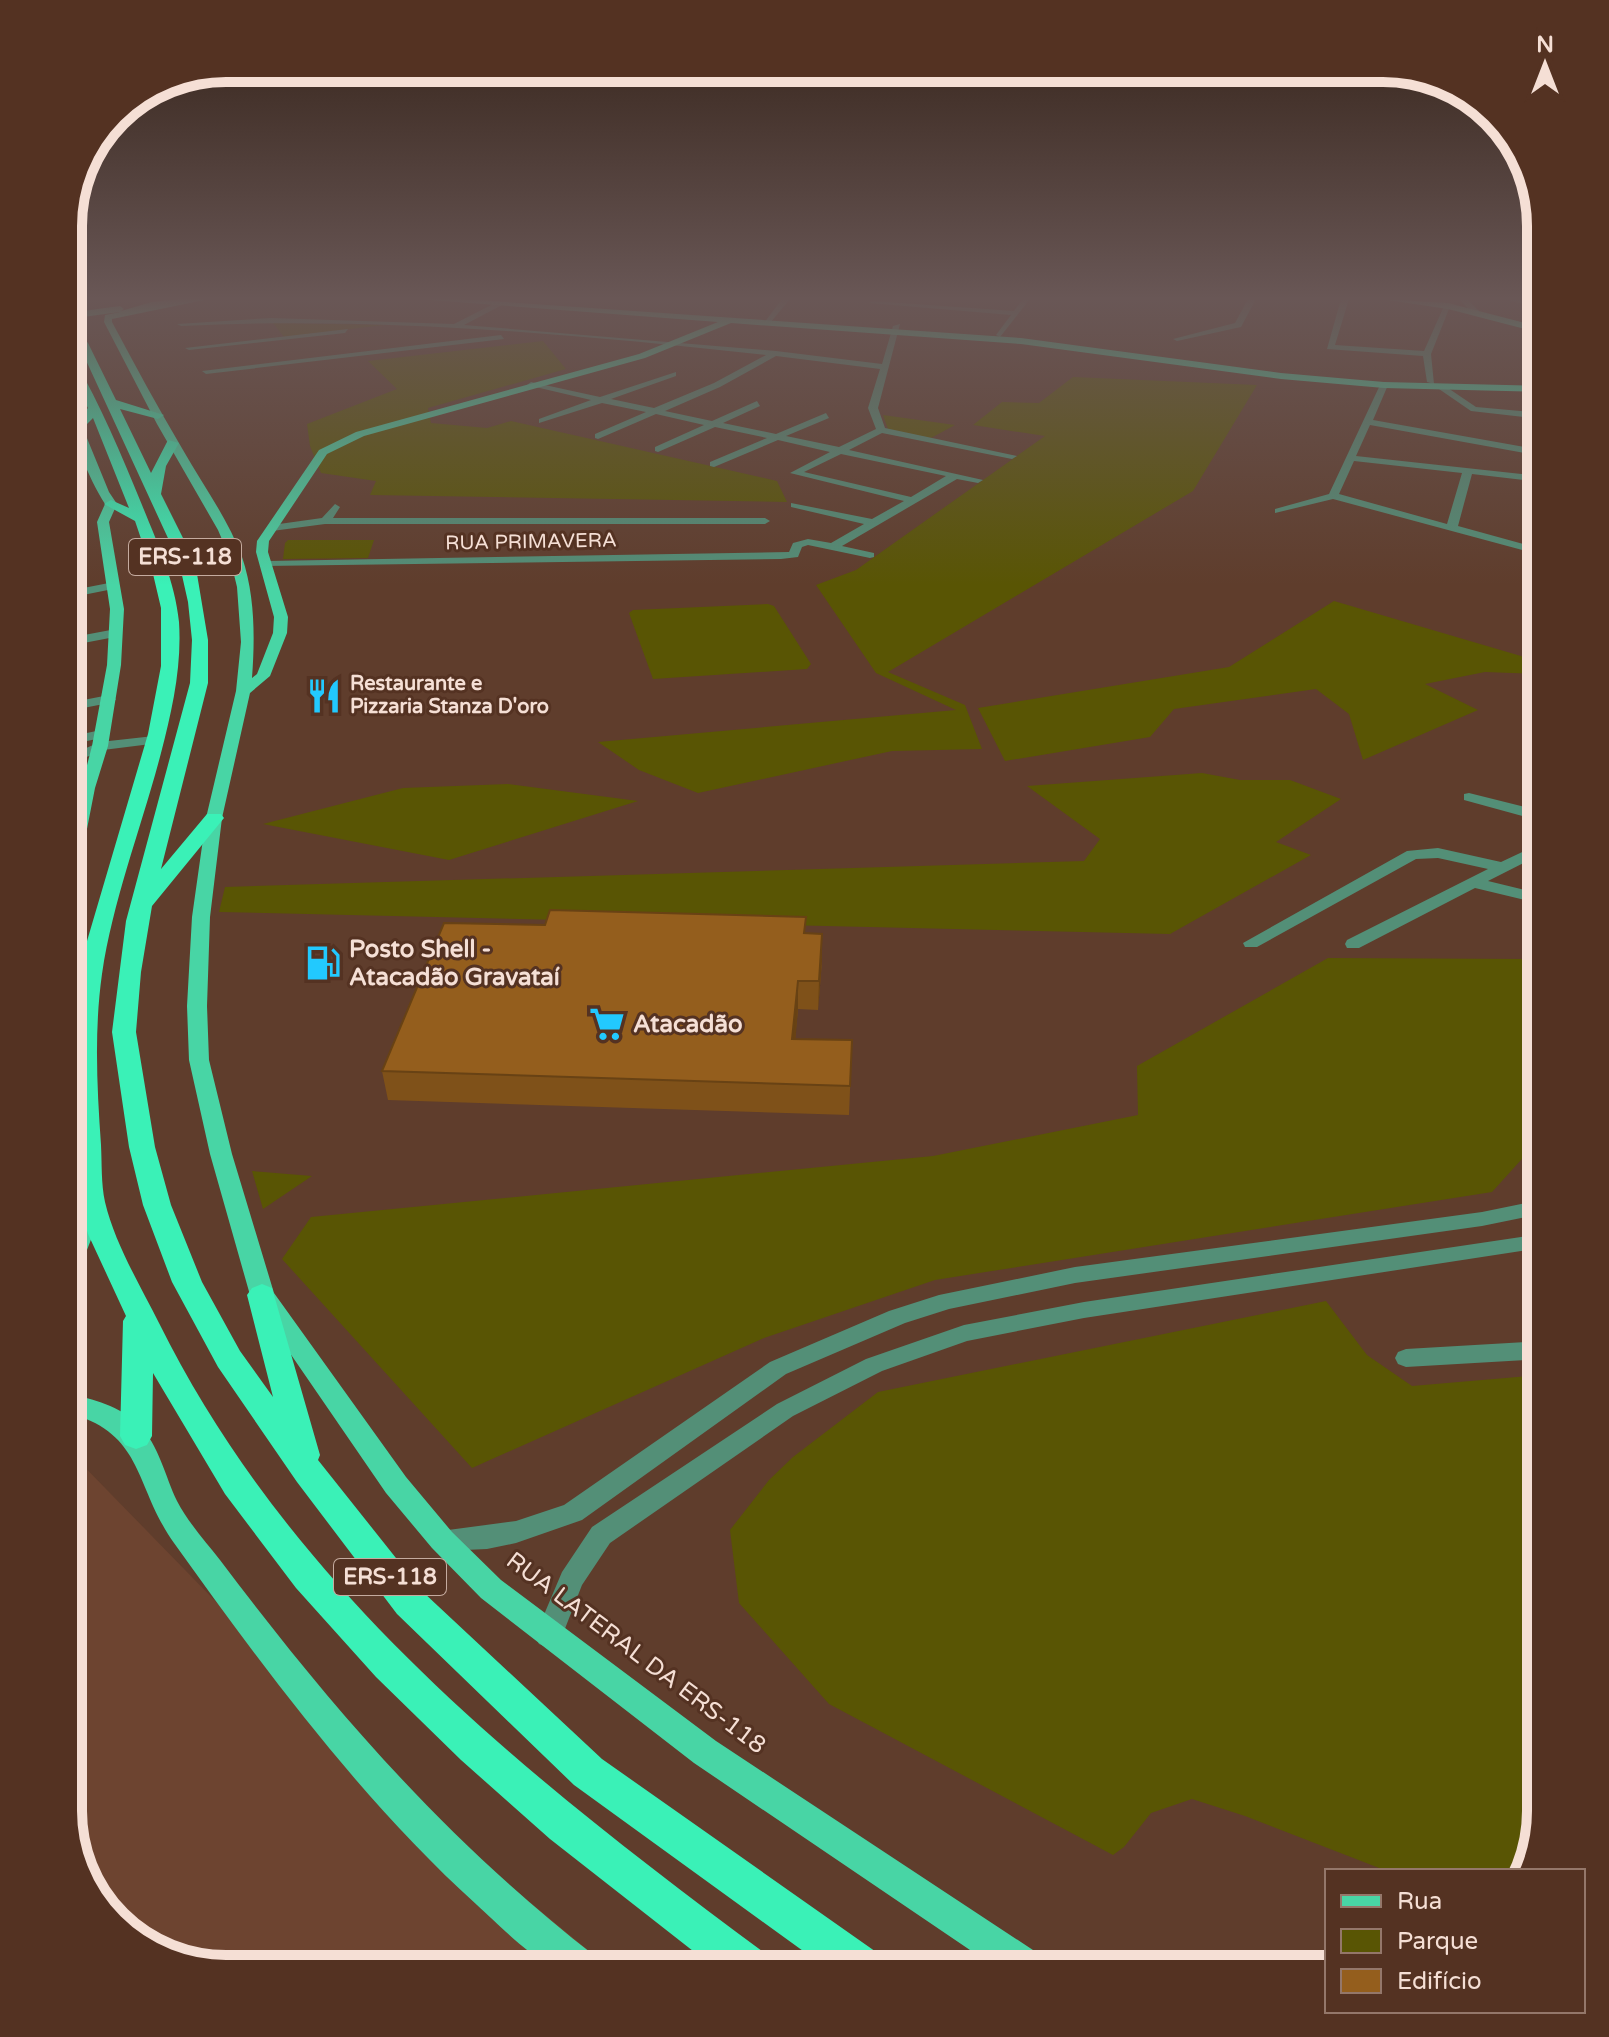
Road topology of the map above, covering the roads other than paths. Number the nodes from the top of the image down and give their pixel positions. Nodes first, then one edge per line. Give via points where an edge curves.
1 (87, 394) edge
2 (109, 394) edge
3 (147, 394) edge
4 (500, 394) edge
5 (573, 394) edge
6 (617, 394) edge
7 (697, 394) edge
8 (877, 394) edge
9 (1380, 394) edge
10 (1451, 394) edge
11 (601, 400) junction
12 (113, 403) junction
13 (757, 404) dead end
14 (95, 408) junction
15 (657, 412) junction
16 (158, 415) junction
17 (1527, 415) edge
18 (826, 416) dead end
19 (542, 421) dead end
20 (82, 422) edge
21 (1368, 422) junction
22 (716, 424) junction
23 (881, 430) junction
24 (598, 436) dead end
25 (776, 437) junction
26 (82, 440) edge
27 (173, 443) junction
28 (658, 449) dead end
29 (1527, 450) edge
30 (839, 451) junction
31 (1012, 456) dead end
32 (1351, 458) junction
33 (714, 464) dead end
34 (1468, 471) junction
35 (954, 476) junction
36 (1527, 477) edge
37 (978, 480) dead end
38 (155, 493) junction
39 (1333, 496) junction
40 (913, 500) junction
41 (111, 504) junction
42 (795, 505) dead end
43 (335, 507) dead end
44 (1279, 511) dead end
45 (141, 519) junction
46 (325, 521) junction
47 (765, 521) dead end
48 (875, 523) junction
49 (272, 528) junction
50 (1451, 530) junction
51 (834, 546) junction
52 (1527, 549) edge
53 (870, 555) dead end
54 (268, 564) junction
55 (114, 586) junction
56 (82, 592) edge
57 (116, 633) junction
58 (280, 637) junction
59 (82, 639) edge
60 (248, 642) junction
61 (243, 691) junction
62 (109, 699) junction
63 (82, 704) edge
64 (100, 740) junction
65 (154, 740) junction
66 (82, 741) edge
67 (82, 752) edge
68 (1469, 797) dead end
69 (82, 812) edge
70 (1527, 812) edge
71 (214, 818) junction
72 (1527, 856) edge
73 (1504, 868) junction
74 (1474, 883) junction
75 (1527, 896) edge
76 (140, 909) junction
77 (1251, 943) dead end
78 (1353, 944) dead end
79 (82, 1186) edge
80 (92, 1206) junction
81 (1527, 1210) edge
82 (82, 1232) edge
83 (1527, 1243) edge
84 (262, 1295) junction
85 (138, 1319) junction
86 (1527, 1351) edge
87 (1406, 1358) dead end
88 (82, 1405) edge
89 (136, 1436) junction
90 (309, 1473) junction
91 (442, 1540) junction
92 (549, 1636) junction
93 (565, 1955) edge
94 (732, 1955) edge
95 (844, 1955) edge
96 (1008, 1955) edge

1 - 14 highway, ERS-118
2 - 12 highway, ERS-118
3 - 16 main road, RUA LATERAL DA ERS-118
4 - 49 main road via 339,442 323,452
5 - 11 street
6 - 11 street
7 - 15 street
8 - 23 street via 873,408
9 - 21 street
10 - 17 street via 1474,409
11 - 15 street
11 - 19 street
12 - 16 highway
12 - 38 highway, ERS-118
13 - 22 street
14 - 20 highway
14 - 45 highway, ERS-118
15 - 22 street
15 - 24 street
16 - 27 main road, RUA LATERAL DA ERS-118
18 - 25 street
21 - 29 street
21 - 32 street
22 - 25 street
22 - 28 street
23 - 30 street
23 - 31 street
25 - 30 street
25 - 33 street
26 - 41 main road
27 - 38 highway via 159,466
27 - 60 main road, RUA LATERAL DA ERS-118 via 236,558
30 - 35 street
30 - 40 street via 795,473
32 - 34 street
32 - 39 street
34 - 36 street
34 - 50 street
35 - 37 street
35 - 40 street
38 - 76 highway, ERS-118 via 194,583 199,683
39 - 44 street
39 - 50 street
40 - 48 street
41 - 45 highway
41 - 55 main road via 103,522
42 - 48 street
43 - 46 street
45 - 65 highway, ERS-118 via 170,607 167,684
46 - 47 street
46 - 49 street
48 - 51 street
49 - 54 main road via 263,541
50 - 52 street
51 - 53 street
51 - 54 street, RUA PRIMAVERA via 803,542 794,555
54 - 58 main road via 281,617
55 - 56 street
55 - 57 main road
57 - 59 street
57 - 62 main road
58 - 60 main road
58 - 61 main road via 263,676
60 - 61 main road, RUA LATERAL DA ERS-118
61 - 71 main road, RUA LATERAL DA ERS-118
62 - 63 street
62 - 64 main road
64 - 65 street
64 - 66 street
64 - 67 street
64 - 69 main road
65 - 80 highway, ERS-118 via 90,975 83,1091
68 - 70 street
71 - 76 highway
71 - 84 main road, RUA LATERAL DA ERS-118 via 196,977 199,1060
72 - 73 street
73 - 74 street
73 - 77 street via 1438,853 1413,854
74 - 75 street
74 - 78 street
76 - 90 highway, ERS-118 via 124,1032 157,1205 187,1282 229,1359
79 - 80 main road
80 - 82 main road
80 - 85 highway, ERS-118
81 - 91 street via 1075,1275 947,1301 778,1368 573,1513 516,1532
83 - 92 street via 1084,1310 964,1333 874,1365 785,1410 601,1535 571,1580
84 - 90 highway
84 - 91 main road, RUA LATERAL DA ERS-118 via 396,1485
85 - 89 highway
85 - 94 highway, ERS-118 via 183,1402 267,1528 353,1626 467,1743 638,1885
86 - 87 street
88 - 89 main road
89 - 93 main road via 175,1523 334,1726 470,1876
90 - 95 highway, ERS-118 via 410,1603 588,1772
91 - 92 main road, RUA LATERAL DA ERS-118
92 - 96 main road, RUA LATERAL DA ERS-118 via 705,1752

